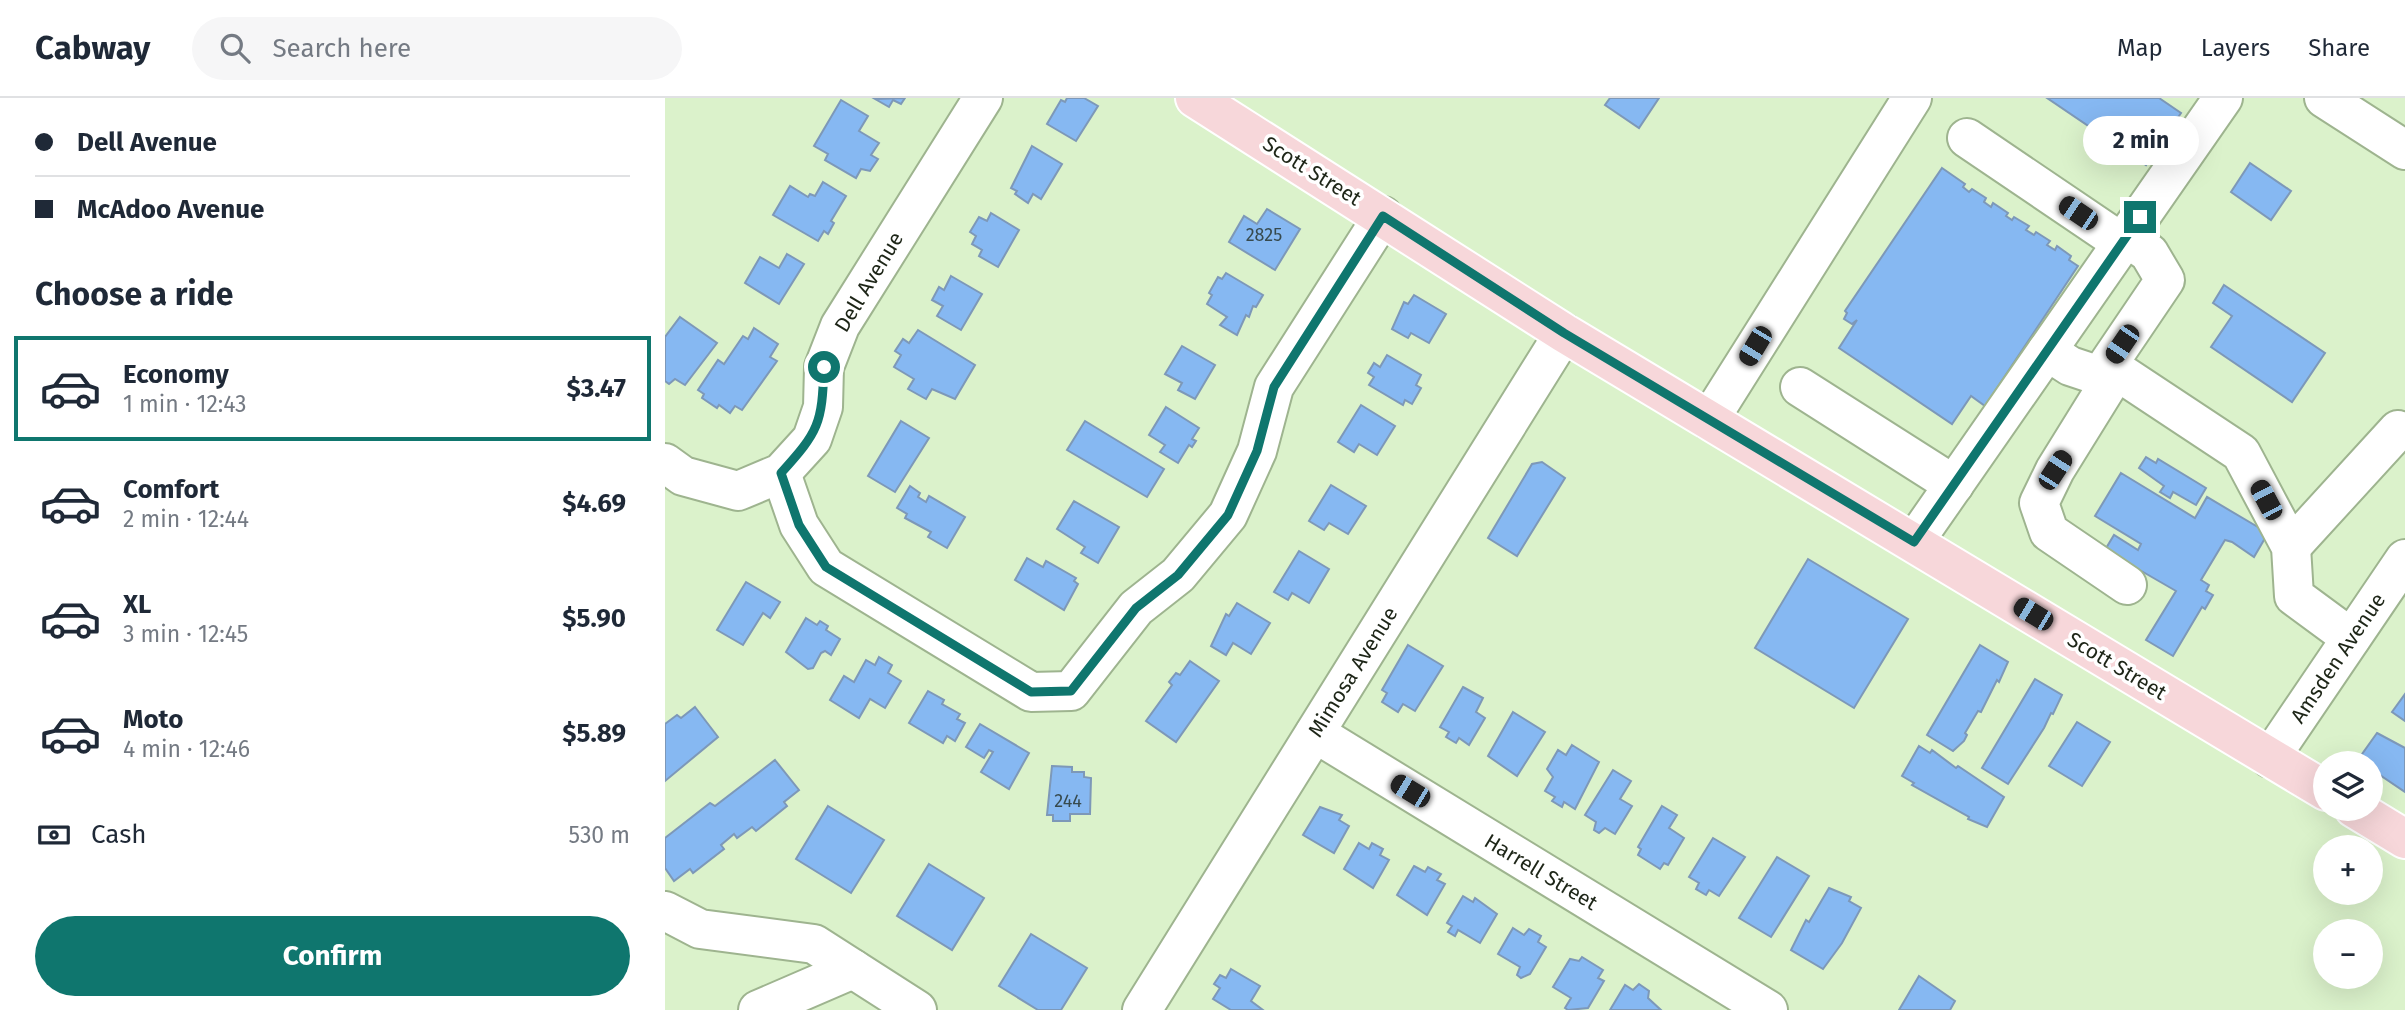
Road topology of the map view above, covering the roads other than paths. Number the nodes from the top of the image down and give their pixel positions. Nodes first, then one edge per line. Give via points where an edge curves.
1 (983, 98) edge
2 (1912, 98) edge
3 (2223, 98) edge
4 (2324, 98) edge
5 (1200, 99) edge
6 (1967, 138) dead end
7 (2405, 149) edge
8 (1383, 216) junction
9 (2124, 240) junction
10 (1564, 333) junction
11 (2047, 351) junction
12 (2112, 368) junction
13 (1800, 387) dead end
14 (1709, 420) junction
15 (2398, 430) dead end
16 (665, 463) edge
17 (781, 473) junction
18 (1954, 485) junction
19 (1914, 542) junction
20 (2291, 547) junction
21 (2405, 559) edge
22 (2127, 584) dead end
23 (2351, 638) junction
24 (1315, 733) junction
25 (2270, 758) junction
26 (2313, 783) edge
27 (2375, 821) edge
28 (2405, 839) edge
29 (665, 911) edge
30 (853, 969) junction
31 (758, 1010) edge
32 (917, 1010) edge
33 (1142, 1010) edge
34 (1767, 1010) edge

1 - 17 street, Dell Avenue via 840,326 824,367 823,407 812,439
2 - 14 street
3 - 9 street
4 - 7 street
5 - 8 main road, Scott Street
6 - 9 street
8 - 10 main road, Scott Street
8 - 17 street via 1274,387 1257,451 1228,515 1178,575 1136,608 1071,691 1031,692 826,567 799,525
9 - 11 street
9 - 12 street via 2149,253 2165,280
10 - 14 main road, Scott Street
10 - 24 street, Mimosa Avenue
11 - 12 street via 2070,366 2100,376
11 - 18 street
12 - 20 street via 2241,453
12 - 22 street via 2039,503 2049,532
13 - 18 street
14 - 19 main road, Scott Street
15 - 20 street
16 - 17 street via 683,476 738,491
18 - 19 street
19 - 25 main road, Scott Street
20 - 23 street via 2294,596
21 - 23 street, Amsden Avenue
23 - 25 street, Amsden Avenue
24 - 33 street, Mimosa Avenue
24 - 34 street, Harrell Street
25 - 26 main road, Scott Street
27 - 28 main road
29 - 30 street via 700,929 814,944
30 - 31 street
30 - 32 street

